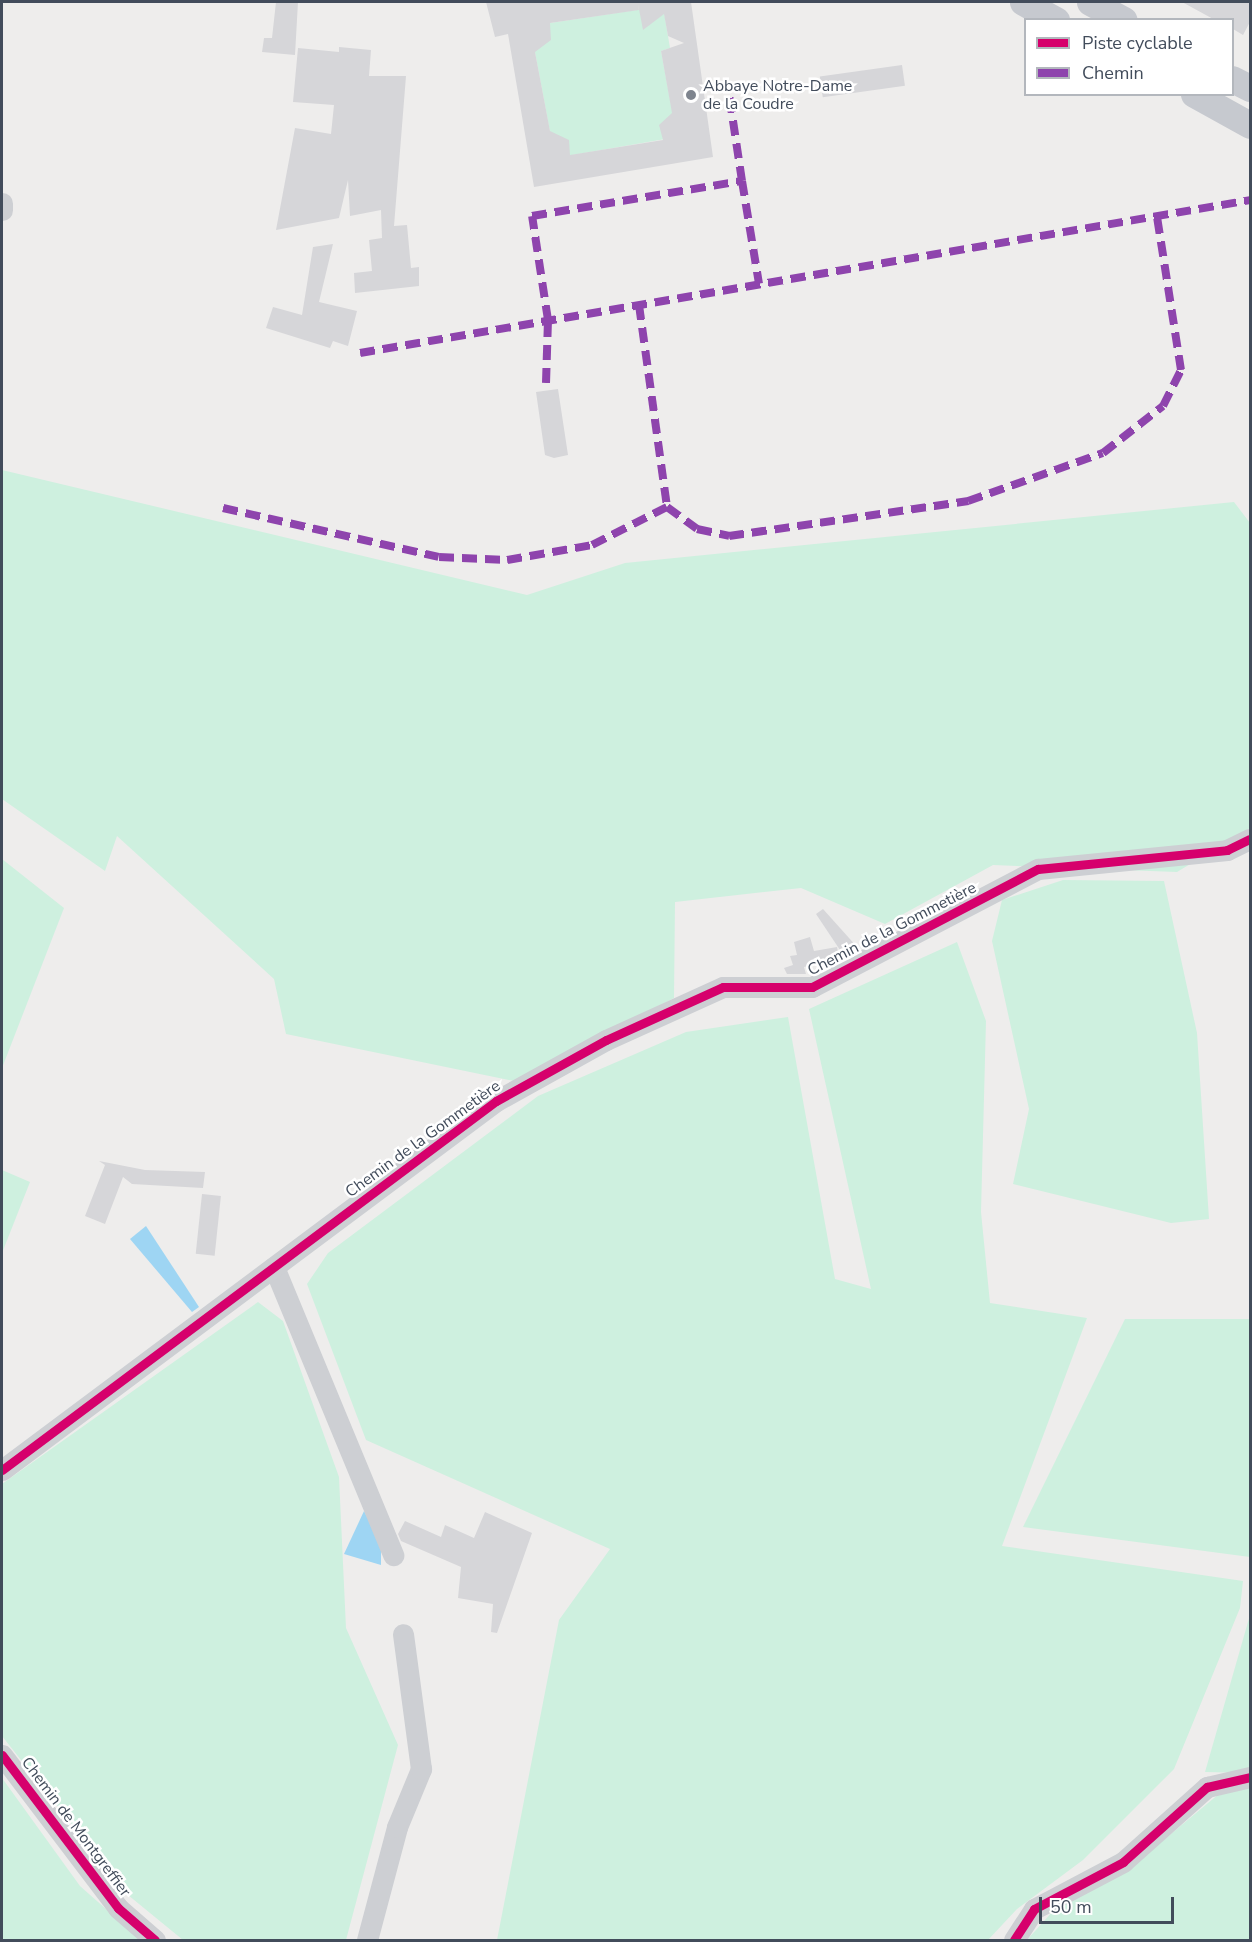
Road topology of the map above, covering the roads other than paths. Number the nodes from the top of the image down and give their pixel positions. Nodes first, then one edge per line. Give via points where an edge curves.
1 (1023, 2) edge
2 (1090, 2) edge
3 (1052, 18) edge
4 (1120, 18) edge
5 (1234, 80) edge
6 (1251, 88) edge
7 (1198, 96) edge
8 (1251, 125) edge
9 (2, 203) edge
10 (2, 210) edge
11 (1251, 839) edge
12 (274, 1267) junction
13 (2, 1470) edge
14 (393, 1554) dead end
15 (403, 1634) dead end
16 (2, 1755) edge
17 (1251, 1777) edge
18 (155, 1941) edge
19 (367, 1941) edge
20 (1014, 1941) edge

1 - 3 main road
2 - 4 main road
5 - 6 main road
7 - 8 main road
9 - 10 street
11 - 12 street, Chemin de la Gommetière via 1227,850 1038,869 812,987 723,987 606,1040 496,1101
12 - 13 street, Chemin de la Gommetière
12 - 14 street
15 - 19 street via 421,1769 398,1827
16 - 18 street, Chemin de Montgreffier via 118,1908
17 - 20 street via 1208,1787 1123,1862 1034,1909

